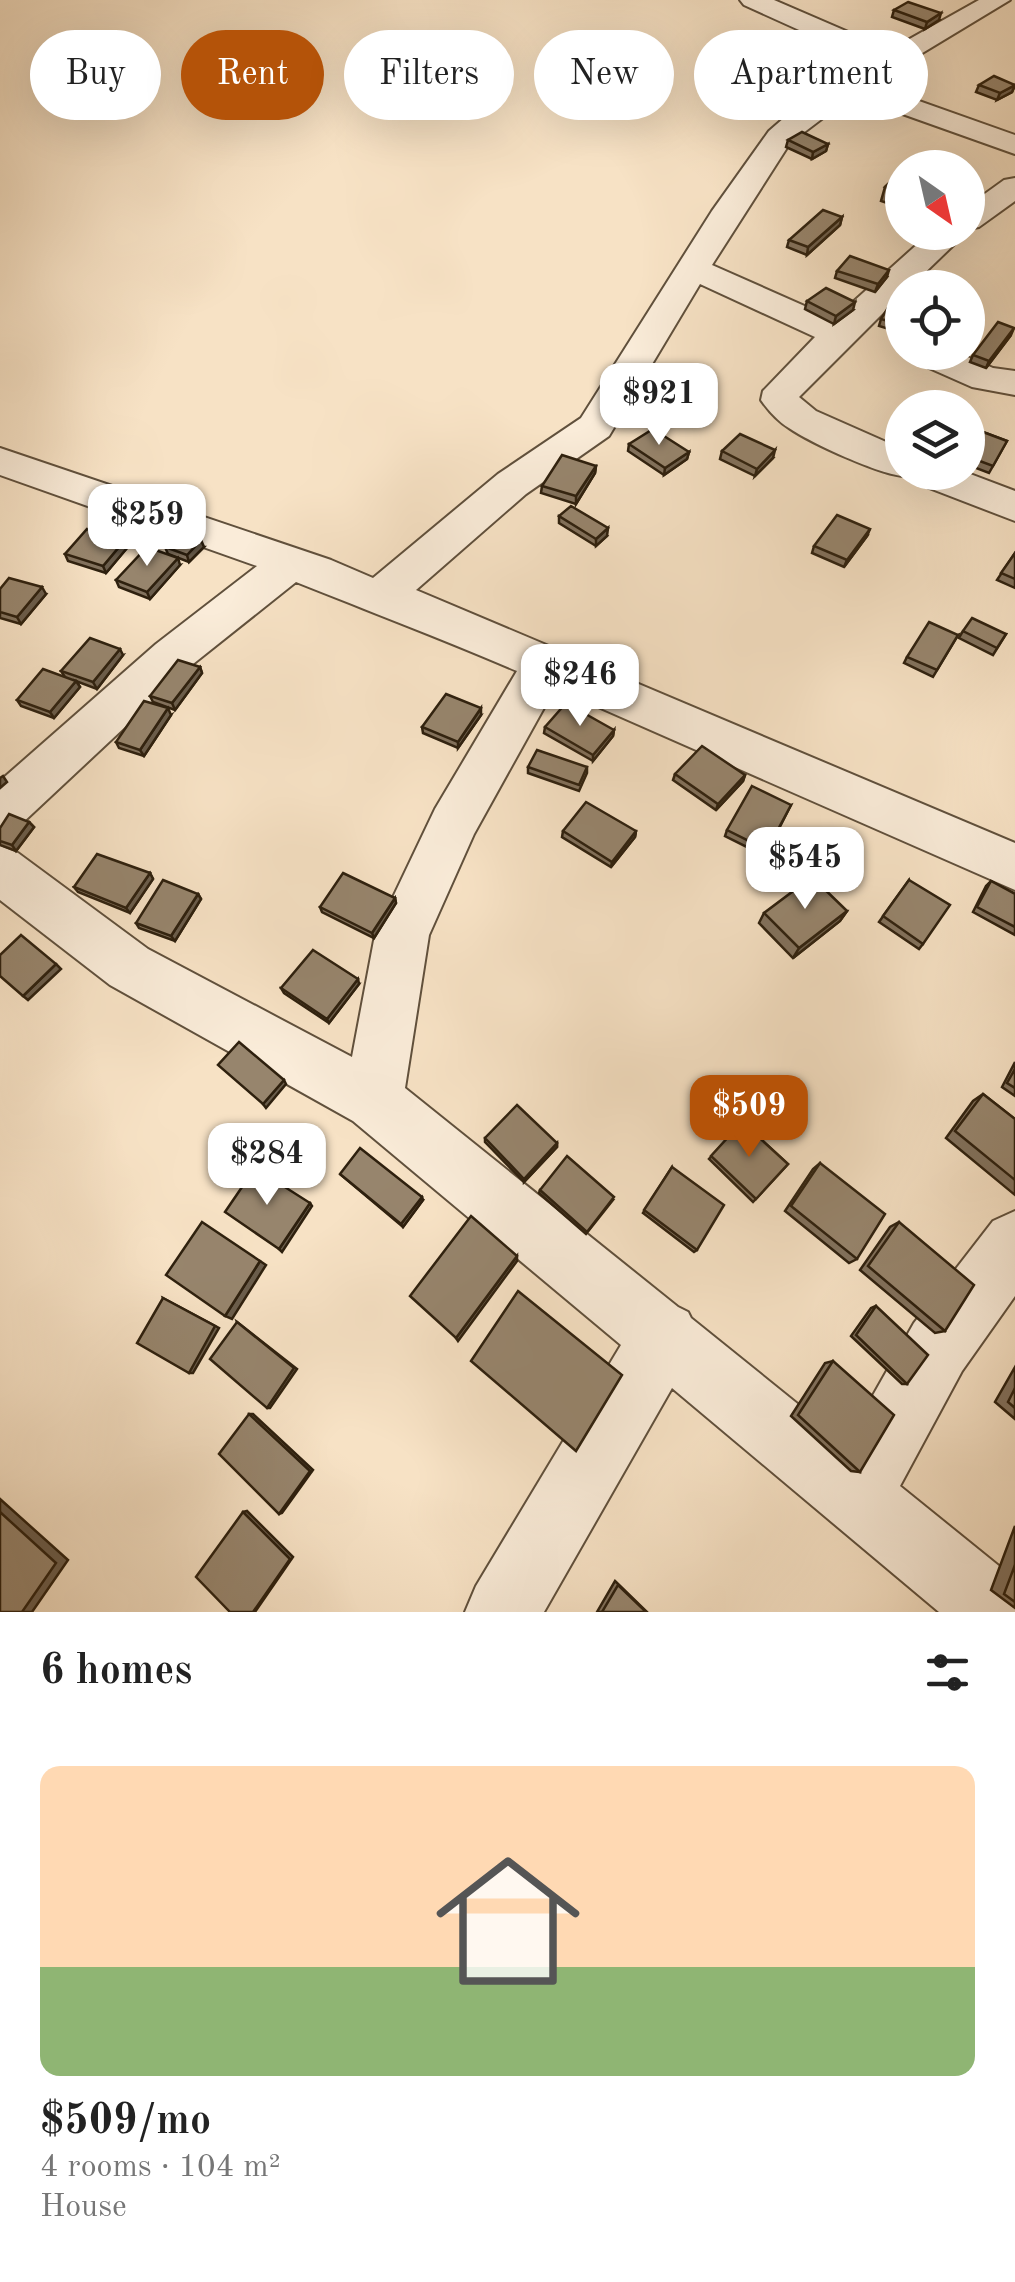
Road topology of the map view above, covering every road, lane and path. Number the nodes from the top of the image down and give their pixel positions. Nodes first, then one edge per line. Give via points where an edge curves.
1 (754, 0) edge
2 (998, 0) edge
3 (823, 30) edge
4 (928, 40) edge
5 (928, 114) edge
6 (798, 120) edge
7 (1015, 145) edge
8 (1015, 187) edge
9 (985, 208) edge
10 (931, 250) edge
11 (694, 268) junction
12 (845, 328) junction
13 (885, 339) edge
14 (965, 370) edge
15 (1015, 383) edge
16 (885, 456) edge
17 (0, 460) edge
18 (971, 490) edge
19 (1015, 507) edge
20 (291, 562) junction
21 (382, 594) junction
22 (545, 664) junction
23 (0, 812) edge
24 (1015, 867) edge
25 (0, 869) edge
26 (374, 1100) junction
27 (1015, 1243) edge
28 (664, 1336) junction
29 (856, 1495) junction
30 (502, 1612) edge
31 (997, 1612) edge

1 - 3 street
2 - 4 street
5 - 7 street
6 - 11 street via 779,136
8 - 9 street
10 - 12 street
11 - 12 street
11 - 21 street via 595,427 512,484
12 - 13 street
12 - 16 street via 780,400 803,420
14 - 15 street
17 - 20 street
18 - 19 street
20 - 21 street
20 - 22 street
20 - 23 street via 172,656
21 - 22 street
22 - 24 street
22 - 26 street via 453,824 402,936
25 - 26 street via 129,968
26 - 28 street
27 - 29 street via 938,1347
28 - 29 street
28 - 30 street
29 - 31 street

